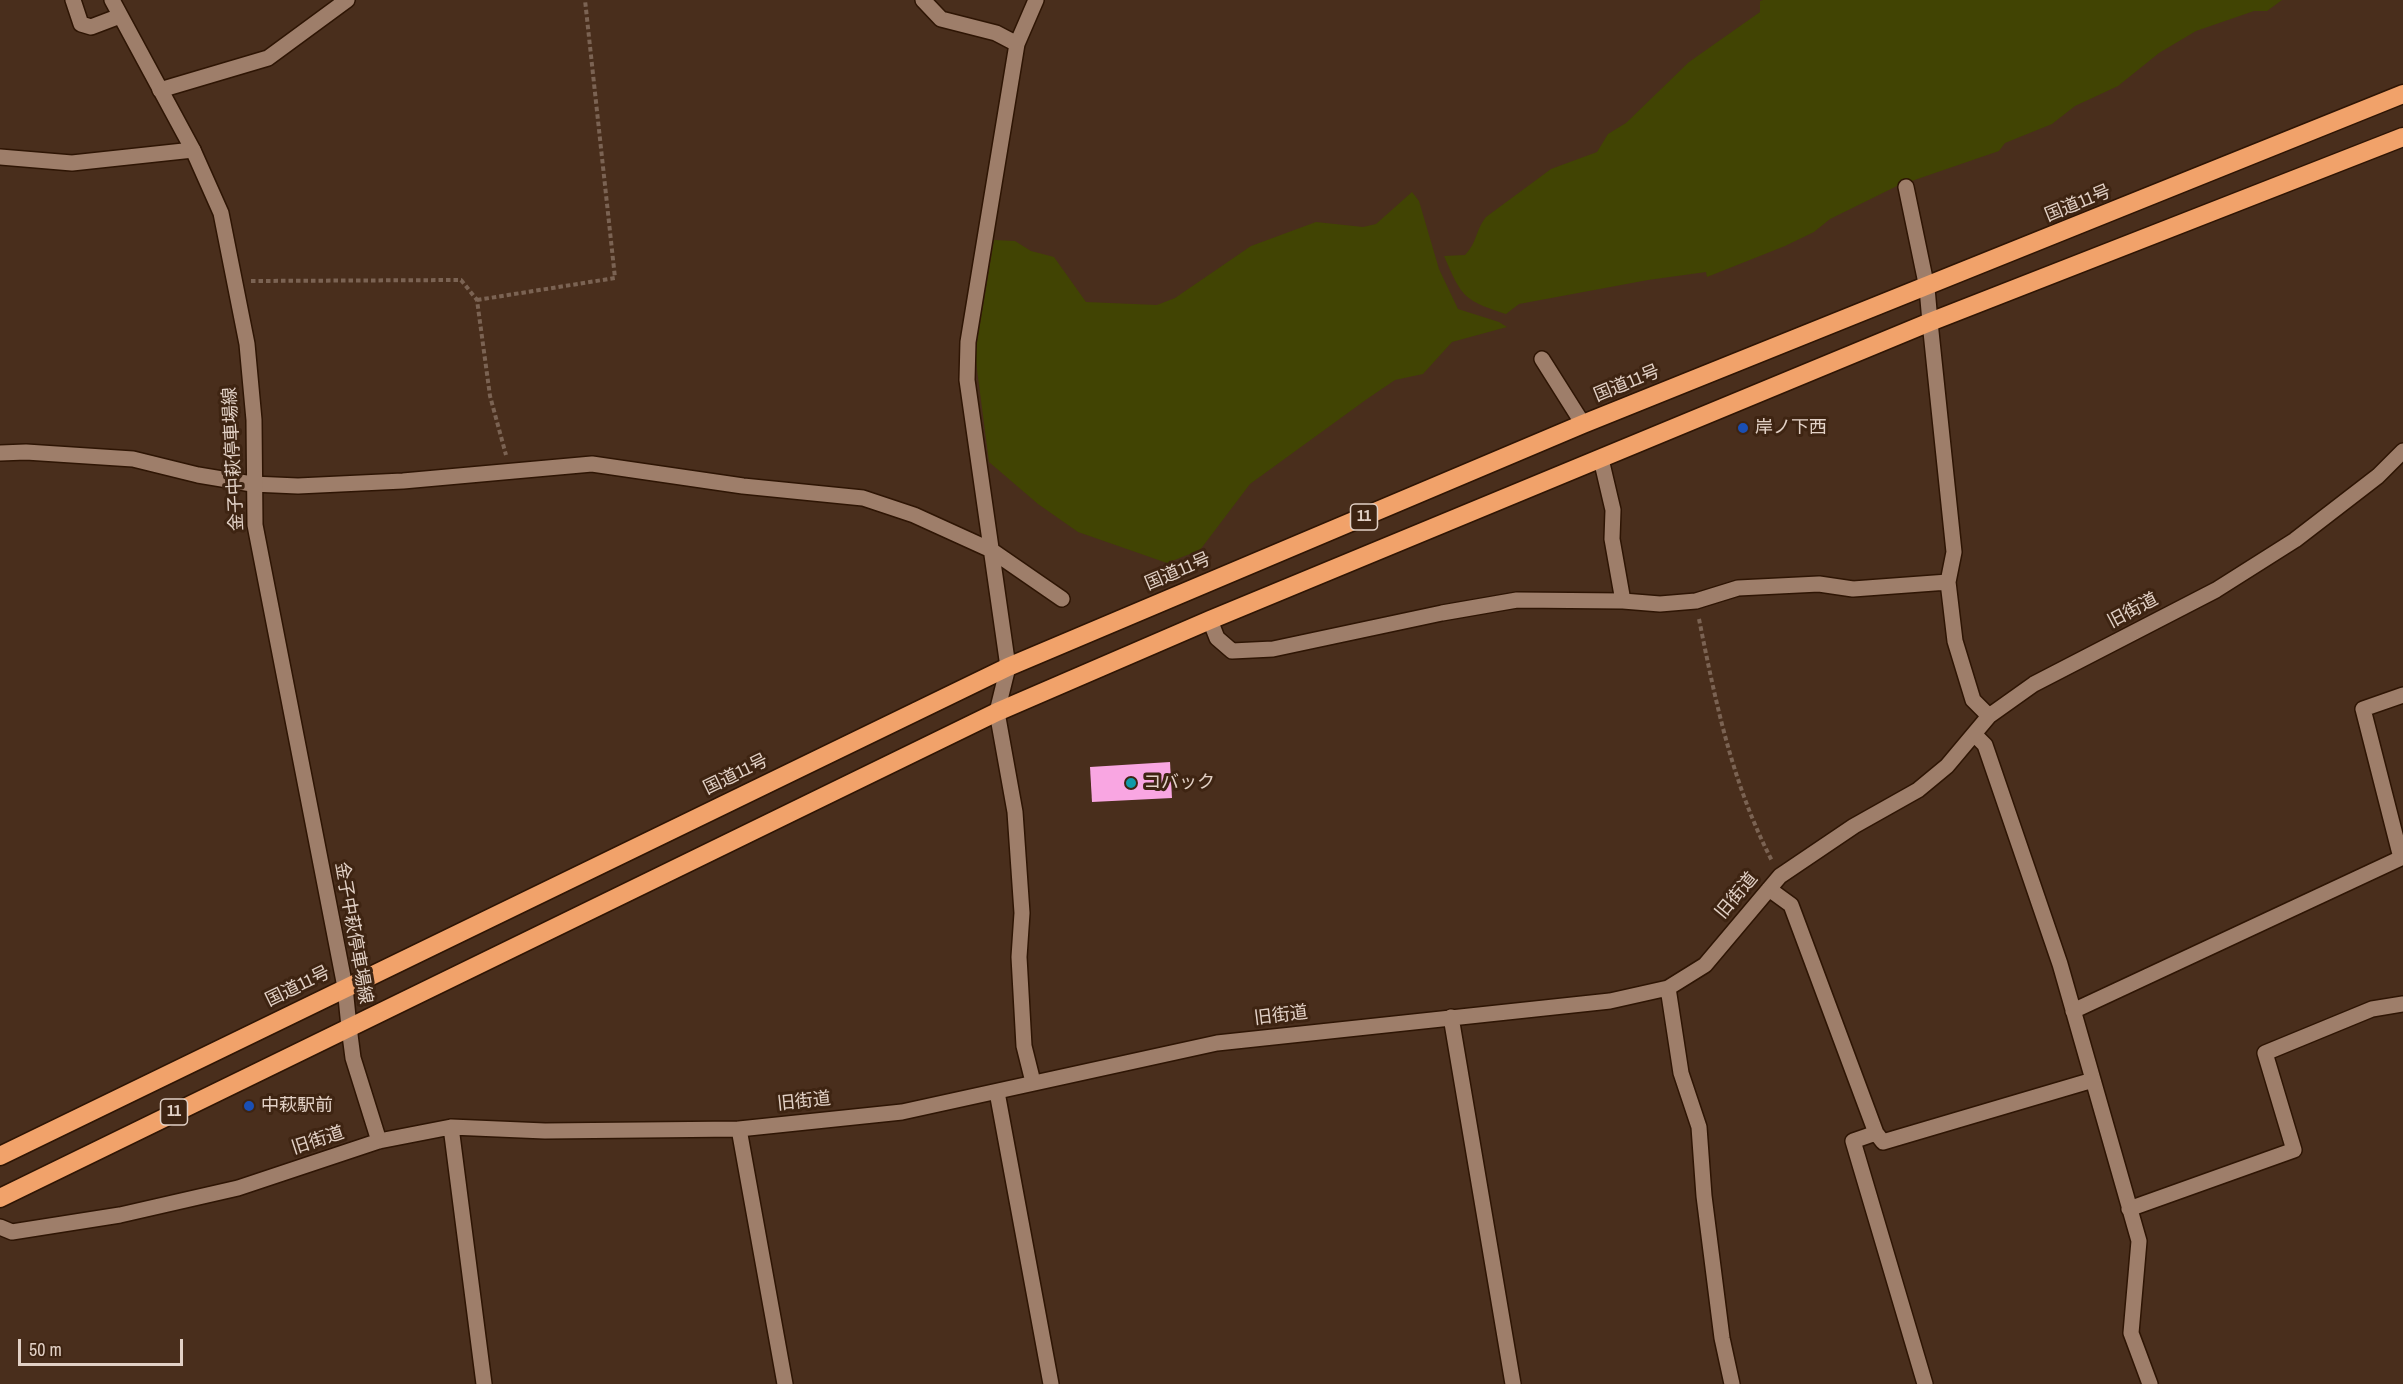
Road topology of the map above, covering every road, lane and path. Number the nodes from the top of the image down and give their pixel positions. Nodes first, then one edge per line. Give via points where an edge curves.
1 (73, 0) edge
2 (112, 0) edge
3 (346, 0) edge
4 (585, 0) edge
5 (923, 0) edge
6 (1036, 0) edge
7 (120, 16) junction
8 (1017, 45) junction
9 (160, 90) junction
10 (2403, 94) edge
11 (2403, 137) edge
12 (193, 150) junction
13 (0, 157) edge
14 (1906, 187) dead end
15 (235, 282) junction
16 (1927, 288) junction
17 (477, 300) junction
18 (1930, 322) junction
19 (1542, 359) dead end
20 (1583, 424) junction
21 (2403, 452) edge
22 (0, 453) edge
23 (1601, 459) junction
24 (510, 471) junction
25 (252, 484) junction
26 (991, 550) junction
27 (1948, 582) junction
28 (1062, 599) dead end
29 (1623, 601) junction
30 (1696, 601) junction
31 (1210, 620) junction
32 (1008, 667) junction
33 (2403, 695) edge
34 (998, 712) junction
35 (1989, 716) junction
36 (1975, 735) junction
37 (1780, 876) junction
38 (1769, 890) junction
39 (345, 987) junction
40 (1668, 988) junction
41 (2403, 1004) edge
42 (2073, 1011) junction
43 (1450, 1017) junction
44 (349, 1027) junction
45 (2093, 1080) junction
46 (1033, 1082) junction
47 (997, 1092) junction
48 (451, 1127) junction
49 (739, 1129) junction
50 (1876, 1133) junction
51 (379, 1141) junction
52 (0, 1156) edge
53 (0, 1198) edge
54 (2129, 1209) junction
55 (0, 1227) edge
56 (484, 1384) edge
57 (785, 1384) edge
58 (1051, 1384) edge
59 (1513, 1384) edge
60 (1732, 1384) edge
61 (1924, 1384) edge
62 (2150, 1384) edge

1 - 7 street via 81,24 91,27
2 - 7 street, 金子中萩停車場線
3 - 9 street via 268,58
4 - 17 path via 615,278
5 - 8 street via 941,19 996,33
6 - 8 street
7 - 9 street, 金子中萩停車場線
8 - 26 street via 968,342 967,380
9 - 12 street, 金子中萩停車場線
10 - 16 highway, 国道11号 / 11
11 - 18 highway, 11
12 - 13 street via 72,163
12 - 15 street, 金子中萩停車場線 via 221,213
14 - 16 street
15 - 17 path via 461,280
15 - 25 street, 金子中萩停車場線 via 247,344 254,420
16 - 18 street
16 - 20 highway, 国道11号 / 11
17 - 24 path via 490,396
18 - 23 highway, 11
18 - 27 street via 1954,552
19 - 20 street
20 - 32 highway, 国道11号 / 11
21 - 35 street, 旧街道 via 2378,476 2285,546 2216,590 2034,684
22 - 25 street via 133,459
23 - 29 street via 1612,510 1612,539
23 - 31 highway, 11
24 - 25 street via 321,485
24 - 26 street via 592,464 862,498 914,515
25 - 39 street, 金子中萩停車場線 via 255,525
26 - 28 street
26 - 32 street
27 - 30 street via 1853,589 1819,584 1738,588
27 - 35 street via 1955,640 1973,700
29 - 30 street
29 - 31 street via 1516,600 1273,649 1232,651 1217,638
30 - 37 path via 1720,725 1753,824
31 - 34 highway, 11
32 - 34 street
32 - 39 highway, 国道11号 / 11
33 - 42 street via 2363,709 2401,858
34 - 44 highway, 11
34 - 46 street via 1015,812 1022,913 1019,957 1023,1035
35 - 36 street, 旧街道
36 - 37 street, 旧街道 via 1918,790 1854,826
36 - 42 street via 1985,745
37 - 38 street, 旧街道
38 - 40 street, 旧街道 via 1705,964
38 - 50 street via 1791,905
39 - 44 street, 金子中萩停車場線
39 - 52 highway, 国道11号 / 11
40 - 43 street, 旧街道 via 1610,1001
40 - 60 street via 1681,1073 1699,1127 1722,1338
41 - 54 street via 2372,1009 2265,1053 2294,1150
42 - 45 street
43 - 46 street, 旧街道 via 1218,1043
43 - 59 street
44 - 51 street, 金子中萩停車場線 via 354,1058
44 - 53 highway, 11
45 - 50 street via 1883,1142
45 - 54 street
46 - 47 street, 旧街道
47 - 49 street, 旧街道 via 902,1112
47 - 58 street
48 - 49 street, 旧街道 via 545,1131
48 - 51 street, 旧街道
48 - 56 street
49 - 57 street
50 - 61 street via 1852,1141
51 - 55 street, 旧街道 via 238,1188 120,1215 12,1232
54 - 62 street via 2139,1241 2131,1333

